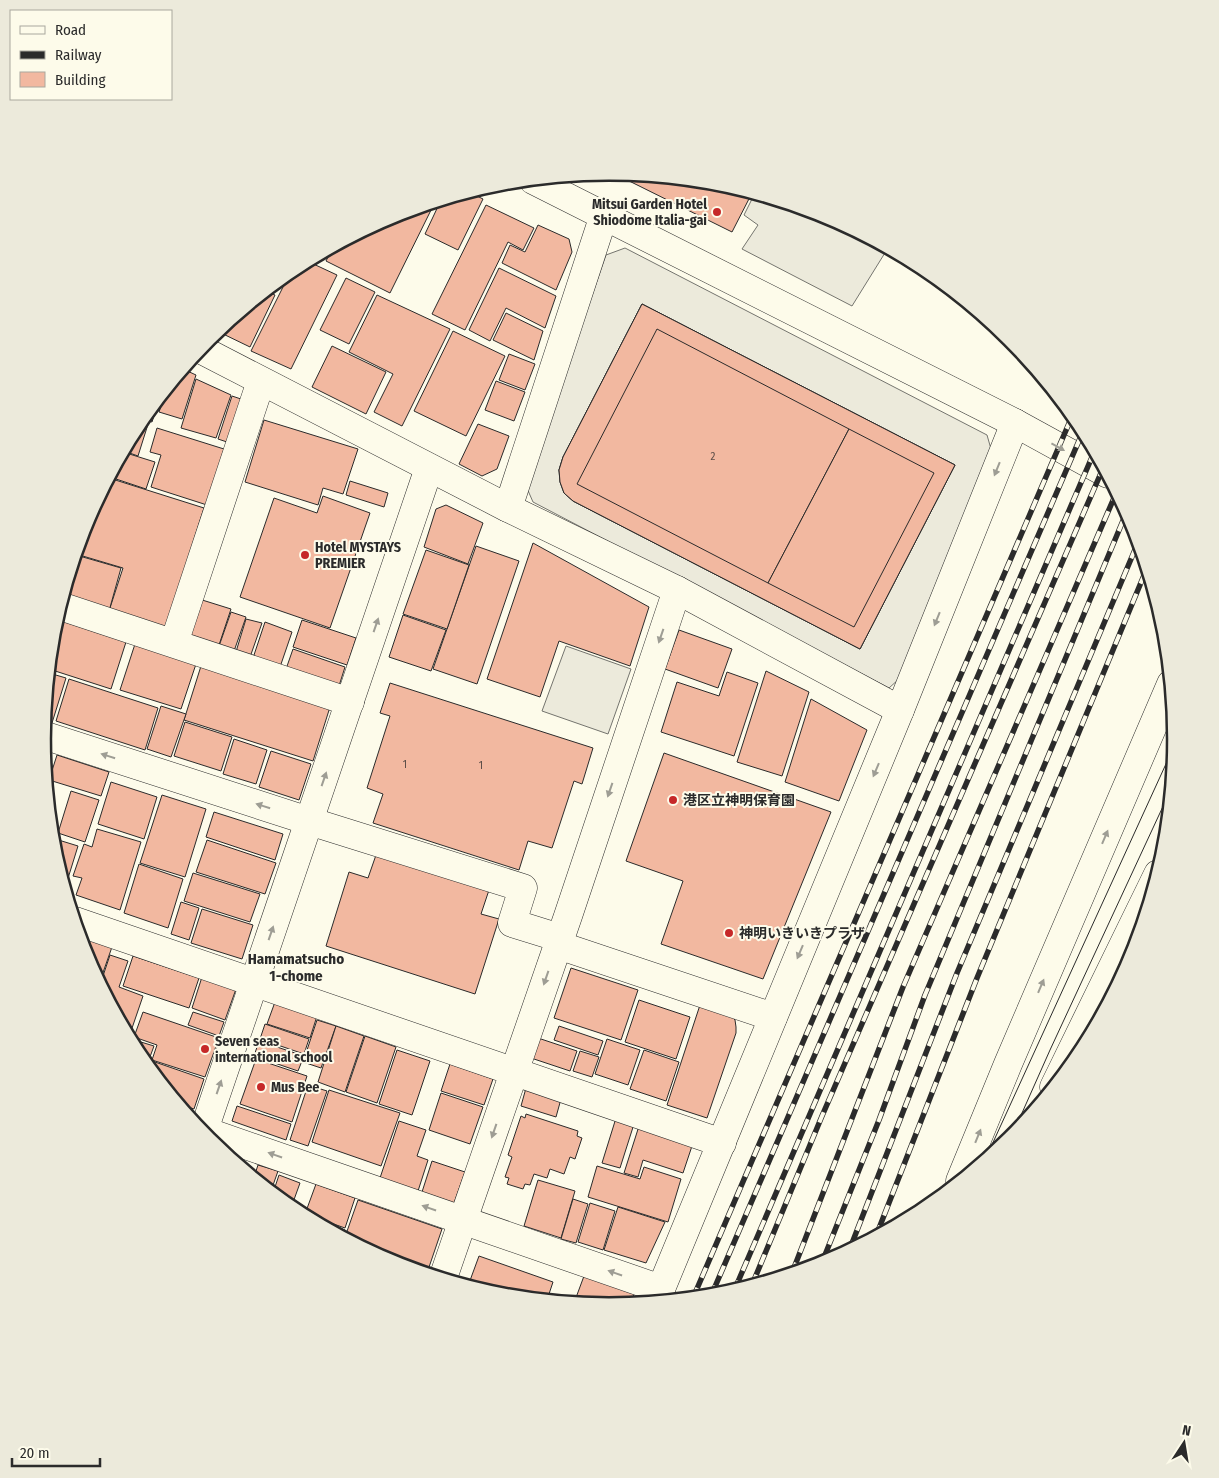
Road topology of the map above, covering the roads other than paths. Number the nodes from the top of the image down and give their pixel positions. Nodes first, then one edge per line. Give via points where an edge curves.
1 (544, 185) edge
2 (604, 215) junction
3 (207, 353) edge
4 (261, 381) junction
5 (1015, 423) junction
6 (430, 468) junction
7 (1097, 468) edge
8 (508, 508) junction
9 (677, 590) junction
10 (67, 608) edge
11 (174, 643) junction
12 (1166, 695) edge
13 (350, 702) junction
14 (900, 710) junction
15 (51, 738) edge
16 (309, 822) junction
17 (1141, 909) edge
18 (83, 923) edge
19 (559, 942) junction
20 (254, 982) junction
21 (773, 1017) junction
22 (1070, 1055) edge
23 (514, 1072) junction
24 (205, 1123) edge
25 (217, 1136) edge
26 (722, 1143) junction
27 (965, 1170) edge
28 (463, 1220) junction
29 (445, 1272) edge
30 (659, 1295) edge

1 - 2 street
2 - 5 street
2 - 8 street
3 - 4 street
4 - 6 street
4 - 11 street
5 -> 7 street
5 -> 14 street
6 - 8 street
13 -> 6 street
8 - 9 street
9 - 14 street
9 -> 19 street
10 - 11 street
11 - 13 street
27 -> 12 street
16 -> 13 street
14 -> 21 street
16 -> 15 street
16 - 19 street via 523,888 512,923
20 -> 16 street
17 - 22 street
18 - 20 street
19 - 21 street
19 -> 23 street
20 - 23 street
24 -> 20 street
21 - 26 street
23 - 26 street
23 -> 28 street
28 -> 25 street
26 - 30 street
28 - 29 street
30 -> 28 street

